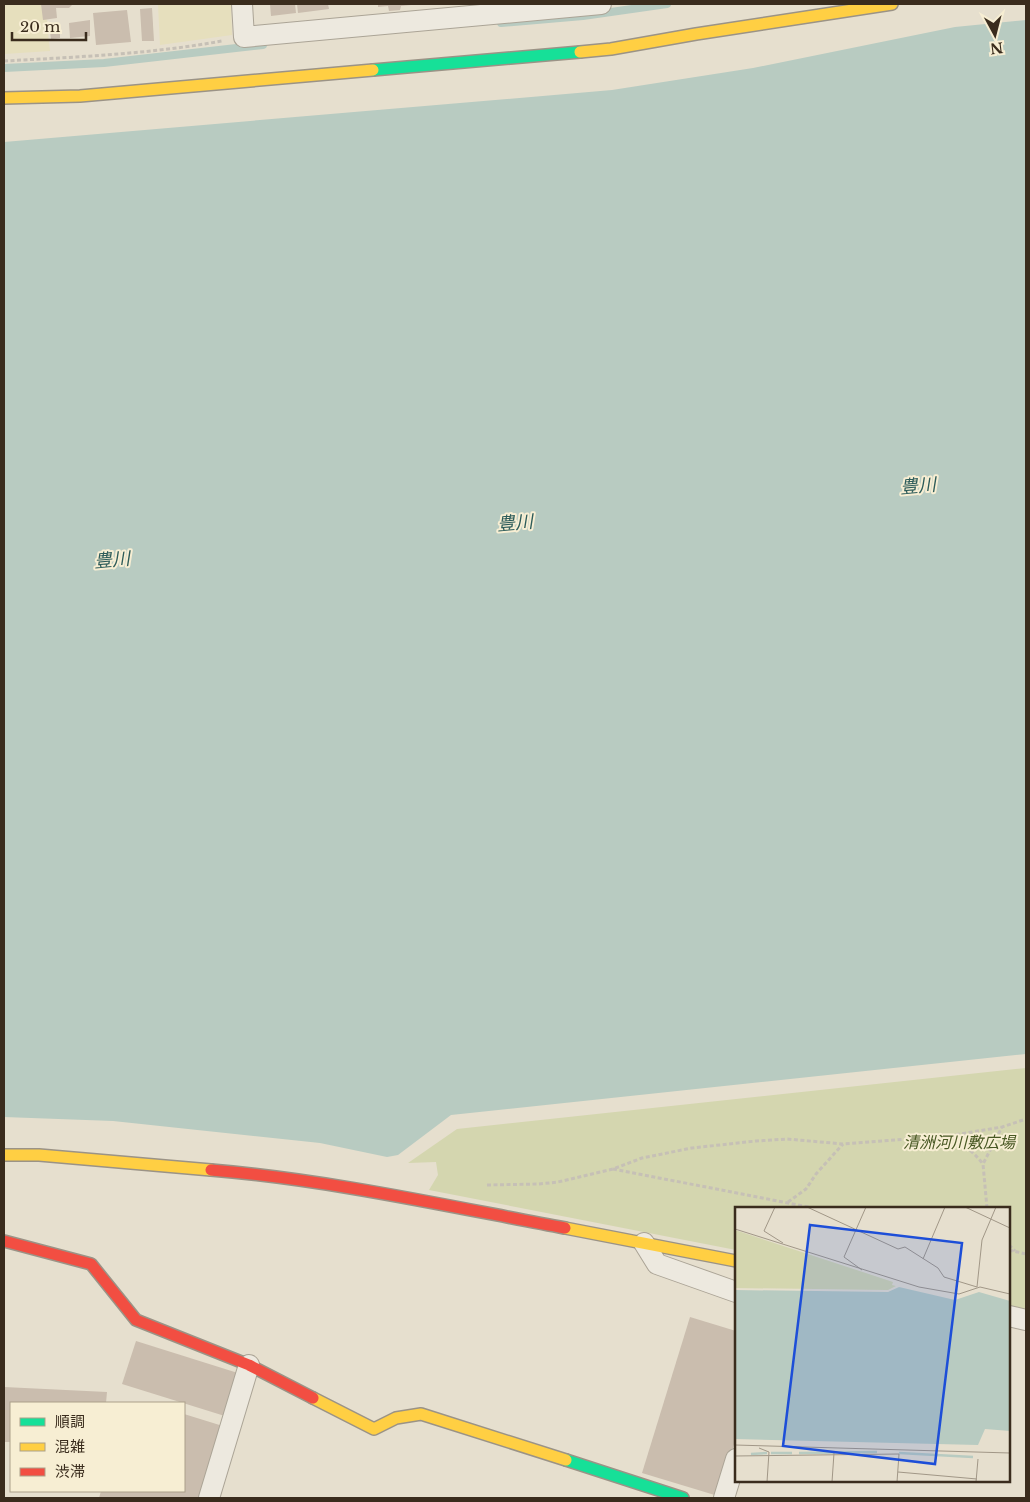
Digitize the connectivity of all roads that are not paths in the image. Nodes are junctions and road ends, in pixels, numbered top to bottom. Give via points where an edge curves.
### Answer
1 (242, 4) edge
2 (601, 4) edge
3 (892, 4) edge
4 (4, 98) edge
5 (4, 1155) edge
6 (4, 1241) edge
7 (644, 1243) junction
8 (735, 1261) edge
9 (735, 1292) edge
10 (1010, 1316) edge
11 (1026, 1320) edge
12 (249, 1366) junction
13 (735, 1462) edge
14 (209, 1498) edge
15 (683, 1498) edge
16 (724, 1498) edge

1 - 2 street via 244,37
3 - 4 street via 612,49 80,96
5 - 7 street via 39,1154 250,1173 372,1191
6 - 12 street via 91,1264 136,1320
7 - 8 street
7 - 9 street via 657,1264
10 - 11 street
12 - 14 street
12 - 15 street via 374,1429 396,1418 420,1414
13 - 16 street

